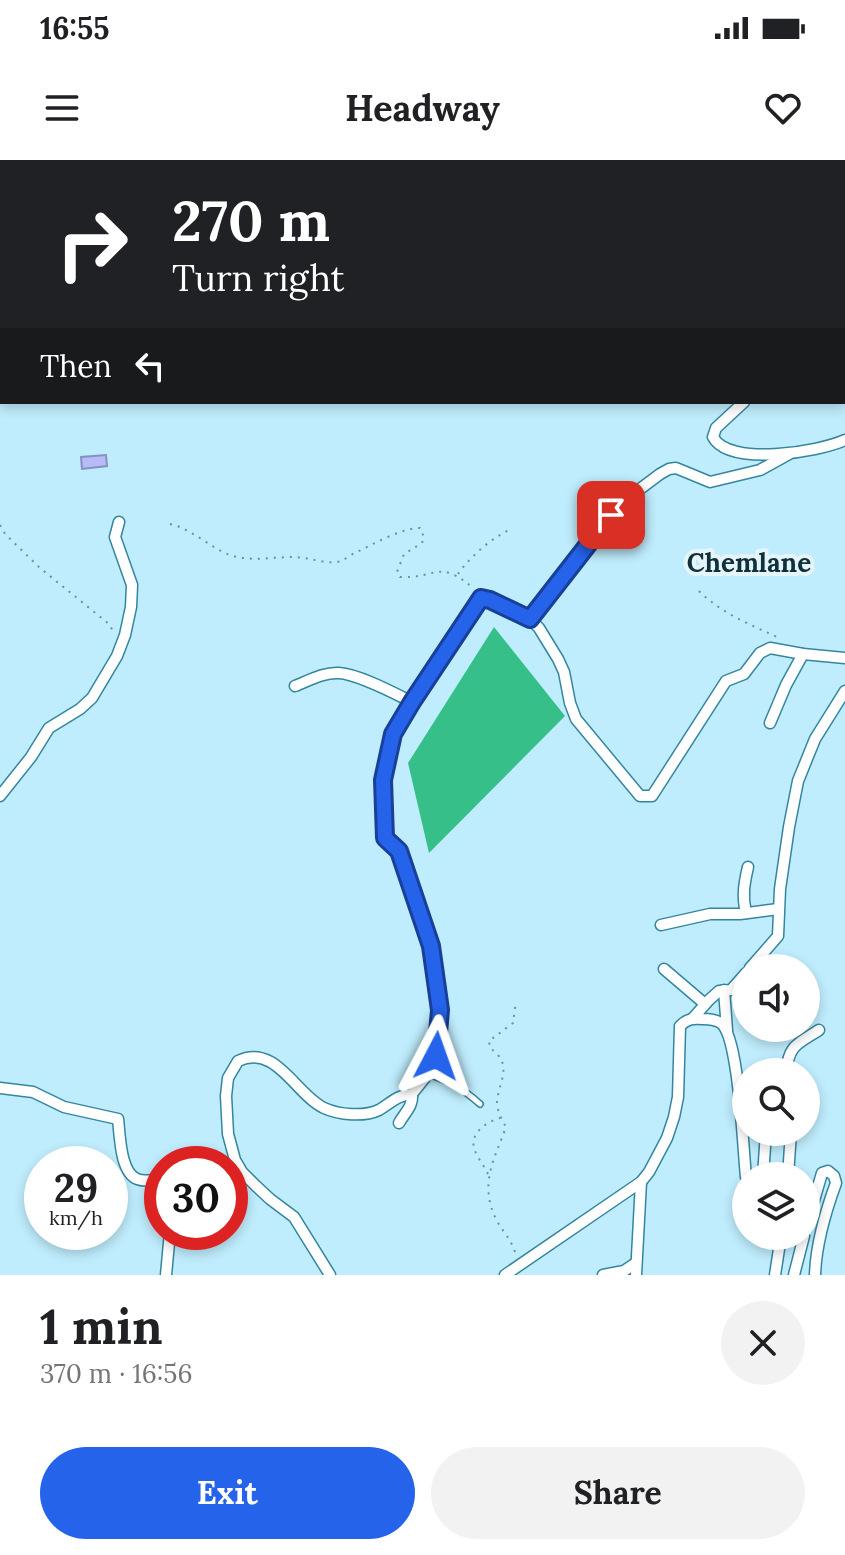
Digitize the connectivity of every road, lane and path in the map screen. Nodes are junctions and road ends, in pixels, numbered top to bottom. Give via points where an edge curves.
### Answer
1 (742, 404) edge
2 (845, 440) edge
3 (789, 454) junction
4 (119, 522) dead end
5 (170, 524) dead end
6 (0, 525) edge
7 (511, 529) dead end
8 (457, 575) junction
9 (699, 591) dead end
10 (481, 598) junction
11 (530, 619) junction
12 (122, 644) junction
13 (780, 649) junction
14 (803, 654) junction
15 (845, 658) edge
16 (295, 686) dead end
17 (845, 691) edge
18 (412, 702) junction
19 (770, 723) dead end
20 (0, 796) edge
21 (748, 867) dead end
22 (778, 909) junction
23 (746, 913) junction
24 (661, 925) dead end
25 (762, 954) edge
26 (664, 969) dead end
27 (732, 989) edge
28 (724, 990) junction
29 (516, 1001) dead end
30 (705, 1004) junction
31 (693, 1018) junction
32 (727, 1032) junction
33 (801, 1042) edge
34 (789, 1058) edge
35 (428, 1074) junction
36 (0, 1088) edge
37 (412, 1094) junction
38 (480, 1104) dead end
39 (501, 1118) junction
40 (399, 1123) dead end
41 (745, 1162) edge
42 (488, 1175) junction
43 (144, 1180) edge
44 (820, 1180) edge
45 (641, 1182) junction
46 (820, 1235) edge
47 (168, 1250) edge
48 (779, 1250) edge
49 (800, 1250) edge
50 (817, 1250) edge
51 (519, 1265) junction
52 (636, 1269) edge
53 (166, 1275) edge
54 (330, 1275) edge
55 (505, 1275) edge
56 (603, 1275) edge
57 (775, 1275) edge
58 (794, 1275) edge
59 (815, 1275) edge

1 - 3 street via 716,428 715,442 746,453
2 - 3 street
3 - 11 street via 760,470 710,482 676,468 660,474 611,515
4 - 12 street via 115,537 132,585
5 - 8 path via 231,555 319,562 339,562 420,528 422,543 404,554 400,577 446,571
6 - 12 path via 40,568 109,624
7 - 8 path
8 - 10 path
9 - 13 path via 712,604 778,637
10 - 11 street
10 - 18 street
11 - 13 street via 564,672 576,719 640,796 652,796 726,681 744,674 760,653
12 - 20 street via 92,698 49,728
13 - 14 street
14 - 15 street
14 - 19 street
16 - 18 street via 337,673
17 - 22 street via 815,739 798,781
18 - 35 street via 393,734 383,780 385,838 399,851 435,967 439,1037
21 - 23 street
22 - 23 street
22 - 25 street via 778,936
23 - 24 street via 710,914
26 - 30 street
27 - 28 street
28 - 30 street
28 - 32 street
29 - 39 path via 513,1023 489,1041 505,1072 497,1100
30 - 31 street
31 - 32 street via 720,1023
31 - 45 street via 680,1026 674,1117
32 - 41 street
33 - 34 street
35 - 37 street
35 - 38 lane via 462,1088
36 - 43 street via 33,1092 64,1107 118,1119 124,1165
37 - 40 street
37 - 54 street via 370,1113 334,1112 264,1059 246,1057 231,1070 227,1121 235,1160 294,1217
39 - 42 path via 506,1127
39 - 42 path via 483,1125 473,1142
42 - 51 path via 492,1208
44 - 46 street via 828,1171 836,1183
45 - 51 street
45 - 52 street
47 - 53 street
48 - 57 street
49 - 58 street
50 - 59 street
51 - 55 street
52 - 56 street

